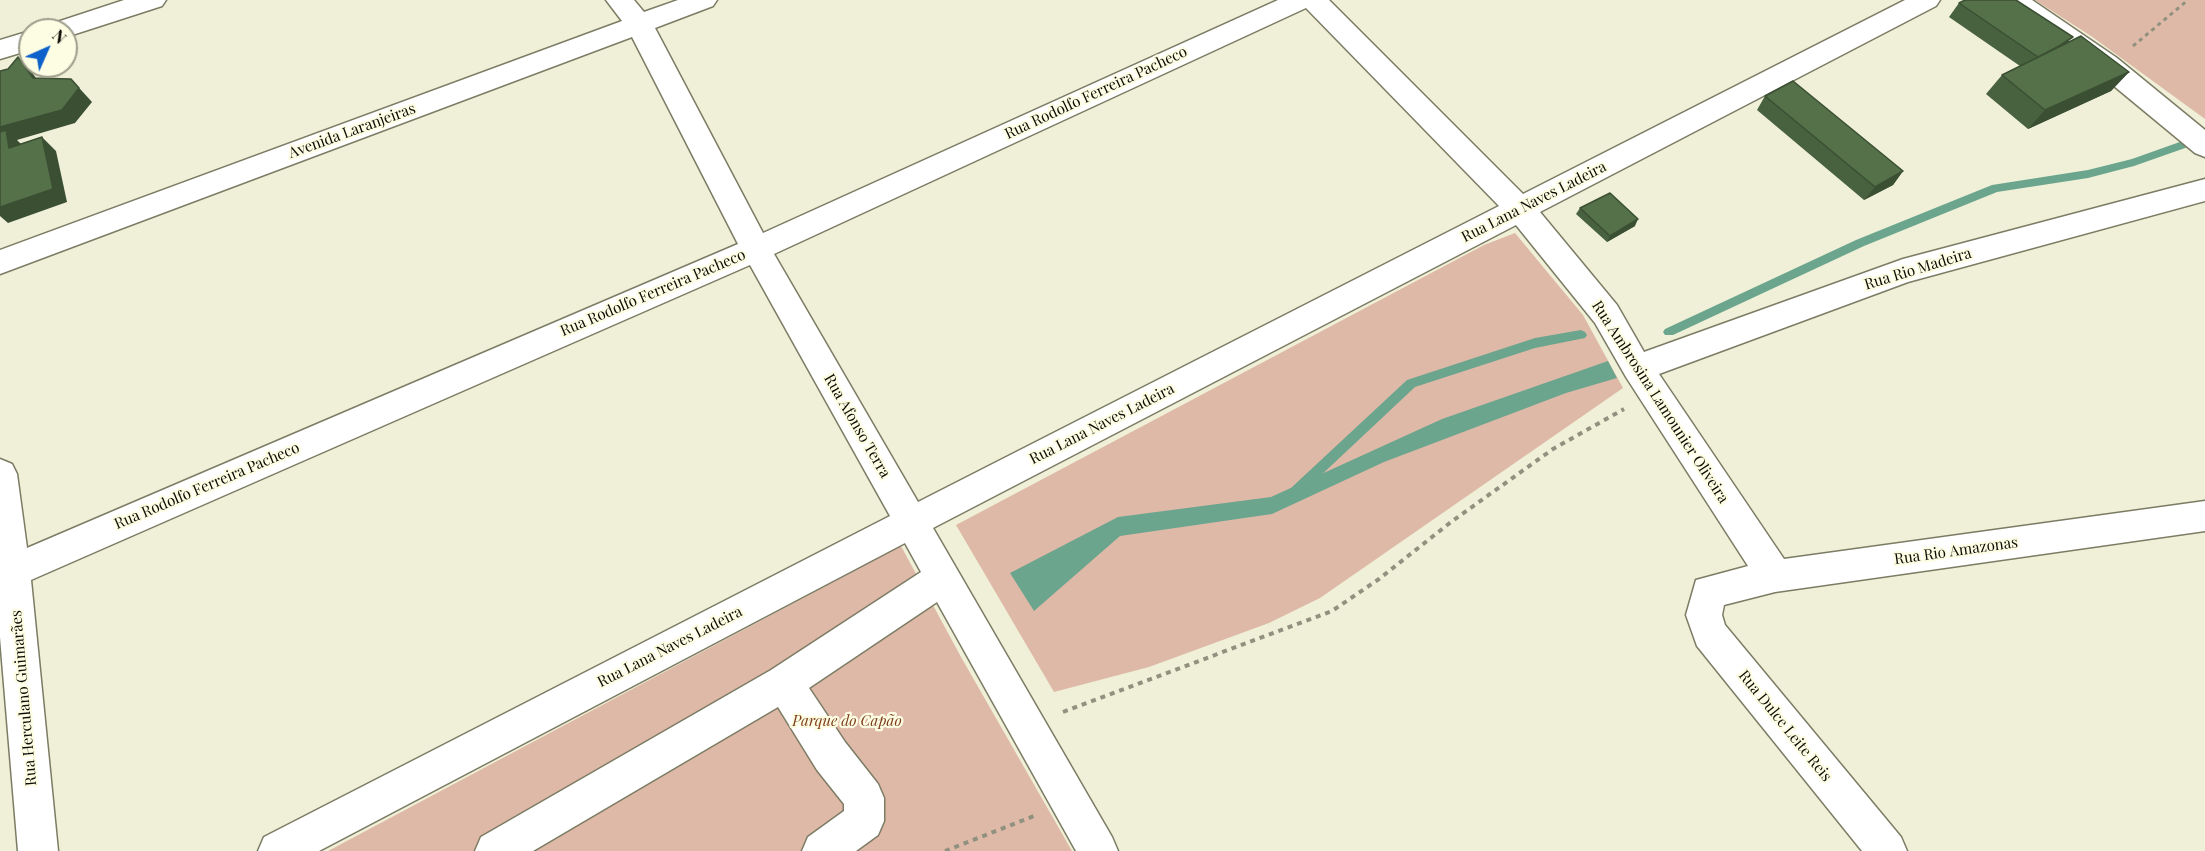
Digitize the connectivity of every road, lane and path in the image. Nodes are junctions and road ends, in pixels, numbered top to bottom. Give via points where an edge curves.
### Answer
1 (153, 0) edge
2 (704, 0) edge
3 (1300, 0) edge
4 (1313, 0) edge
5 (1927, 0) edge
6 (2014, 0) edge
7 (2188, 0) edge
8 (629, 12) edge
9 (78, 24) edge
10 (18, 44) edge
11 (0, 50) edge
12 (2125, 52) dead end
13 (2196, 138) edge
14 (2205, 190) edge
15 (1520, 209) junction
16 (756, 249) junction
17 (0, 262) edge
18 (1646, 380) junction
19 (0, 474) edge
20 (2205, 516) edge
21 (912, 522) junction
22 (6, 573) edge
23 (1775, 576) junction
24 (944, 577) junction
25 (1709, 592) joint
26 (784, 683) junction
27 (1028, 725) junction
28 (1071, 801) junction
29 (38, 851) edge
30 (278, 851) edge
31 (495, 851) edge
32 (822, 851) edge
33 (945, 851) edge
34 (1098, 851) edge
35 (1887, 851) edge

1 - 9 street
2 - 8 street, Avenida Laranjeiras
3 - 16 street, Rua Rodolfo Ferreira Pacheco
4 - 15 street, Rua Ambrosina Lamounier Oliveira
5 - 15 street, Rua Lana Naves Ladeira
6 - 13 street via 2107,65
7 - 12 path
8 - 16 street, Rua Afonso Terra
8 - 17 street, Avenida Laranjeiras
10 - 11 street
14 - 18 street, Rua Rio Madeira via 1903,271
15 - 18 street, Rua Ambrosina Lamounier Oliveira via 1606,314
15 - 21 street, Rua Lana Naves Ladeira
16 - 21 street, Rua Afonso Terra
16 - 22 street, Rua Rodolfo Ferreira Pacheco
18 - 23 street, Rua Ambrosina Lamounier Oliveira
18 - 27 path via 1332,611
19 - 22 street, Rua Herculano Guimarães
20 - 23 street, Rua Rio Amazonas
21 - 24 street, Rua Afonso Terra
21 - 30 street, Rua Lana Naves Ladeira
22 - 29 street, Rua Herculano Guimarães
23 - 25 street, Rua Rio Amazonas
24 - 26 street
24 - 27 street, Rua Afonso Terra
25 - 35 street, Rua Dulce Leite Reis via 1704,615 1710,634
26 - 31 street
26 - 32 street via 831,756 864,798 864,821
27 - 28 street, Rua Afonso Terra
28 - 33 path
28 - 34 street, Rua Afonso Terra

